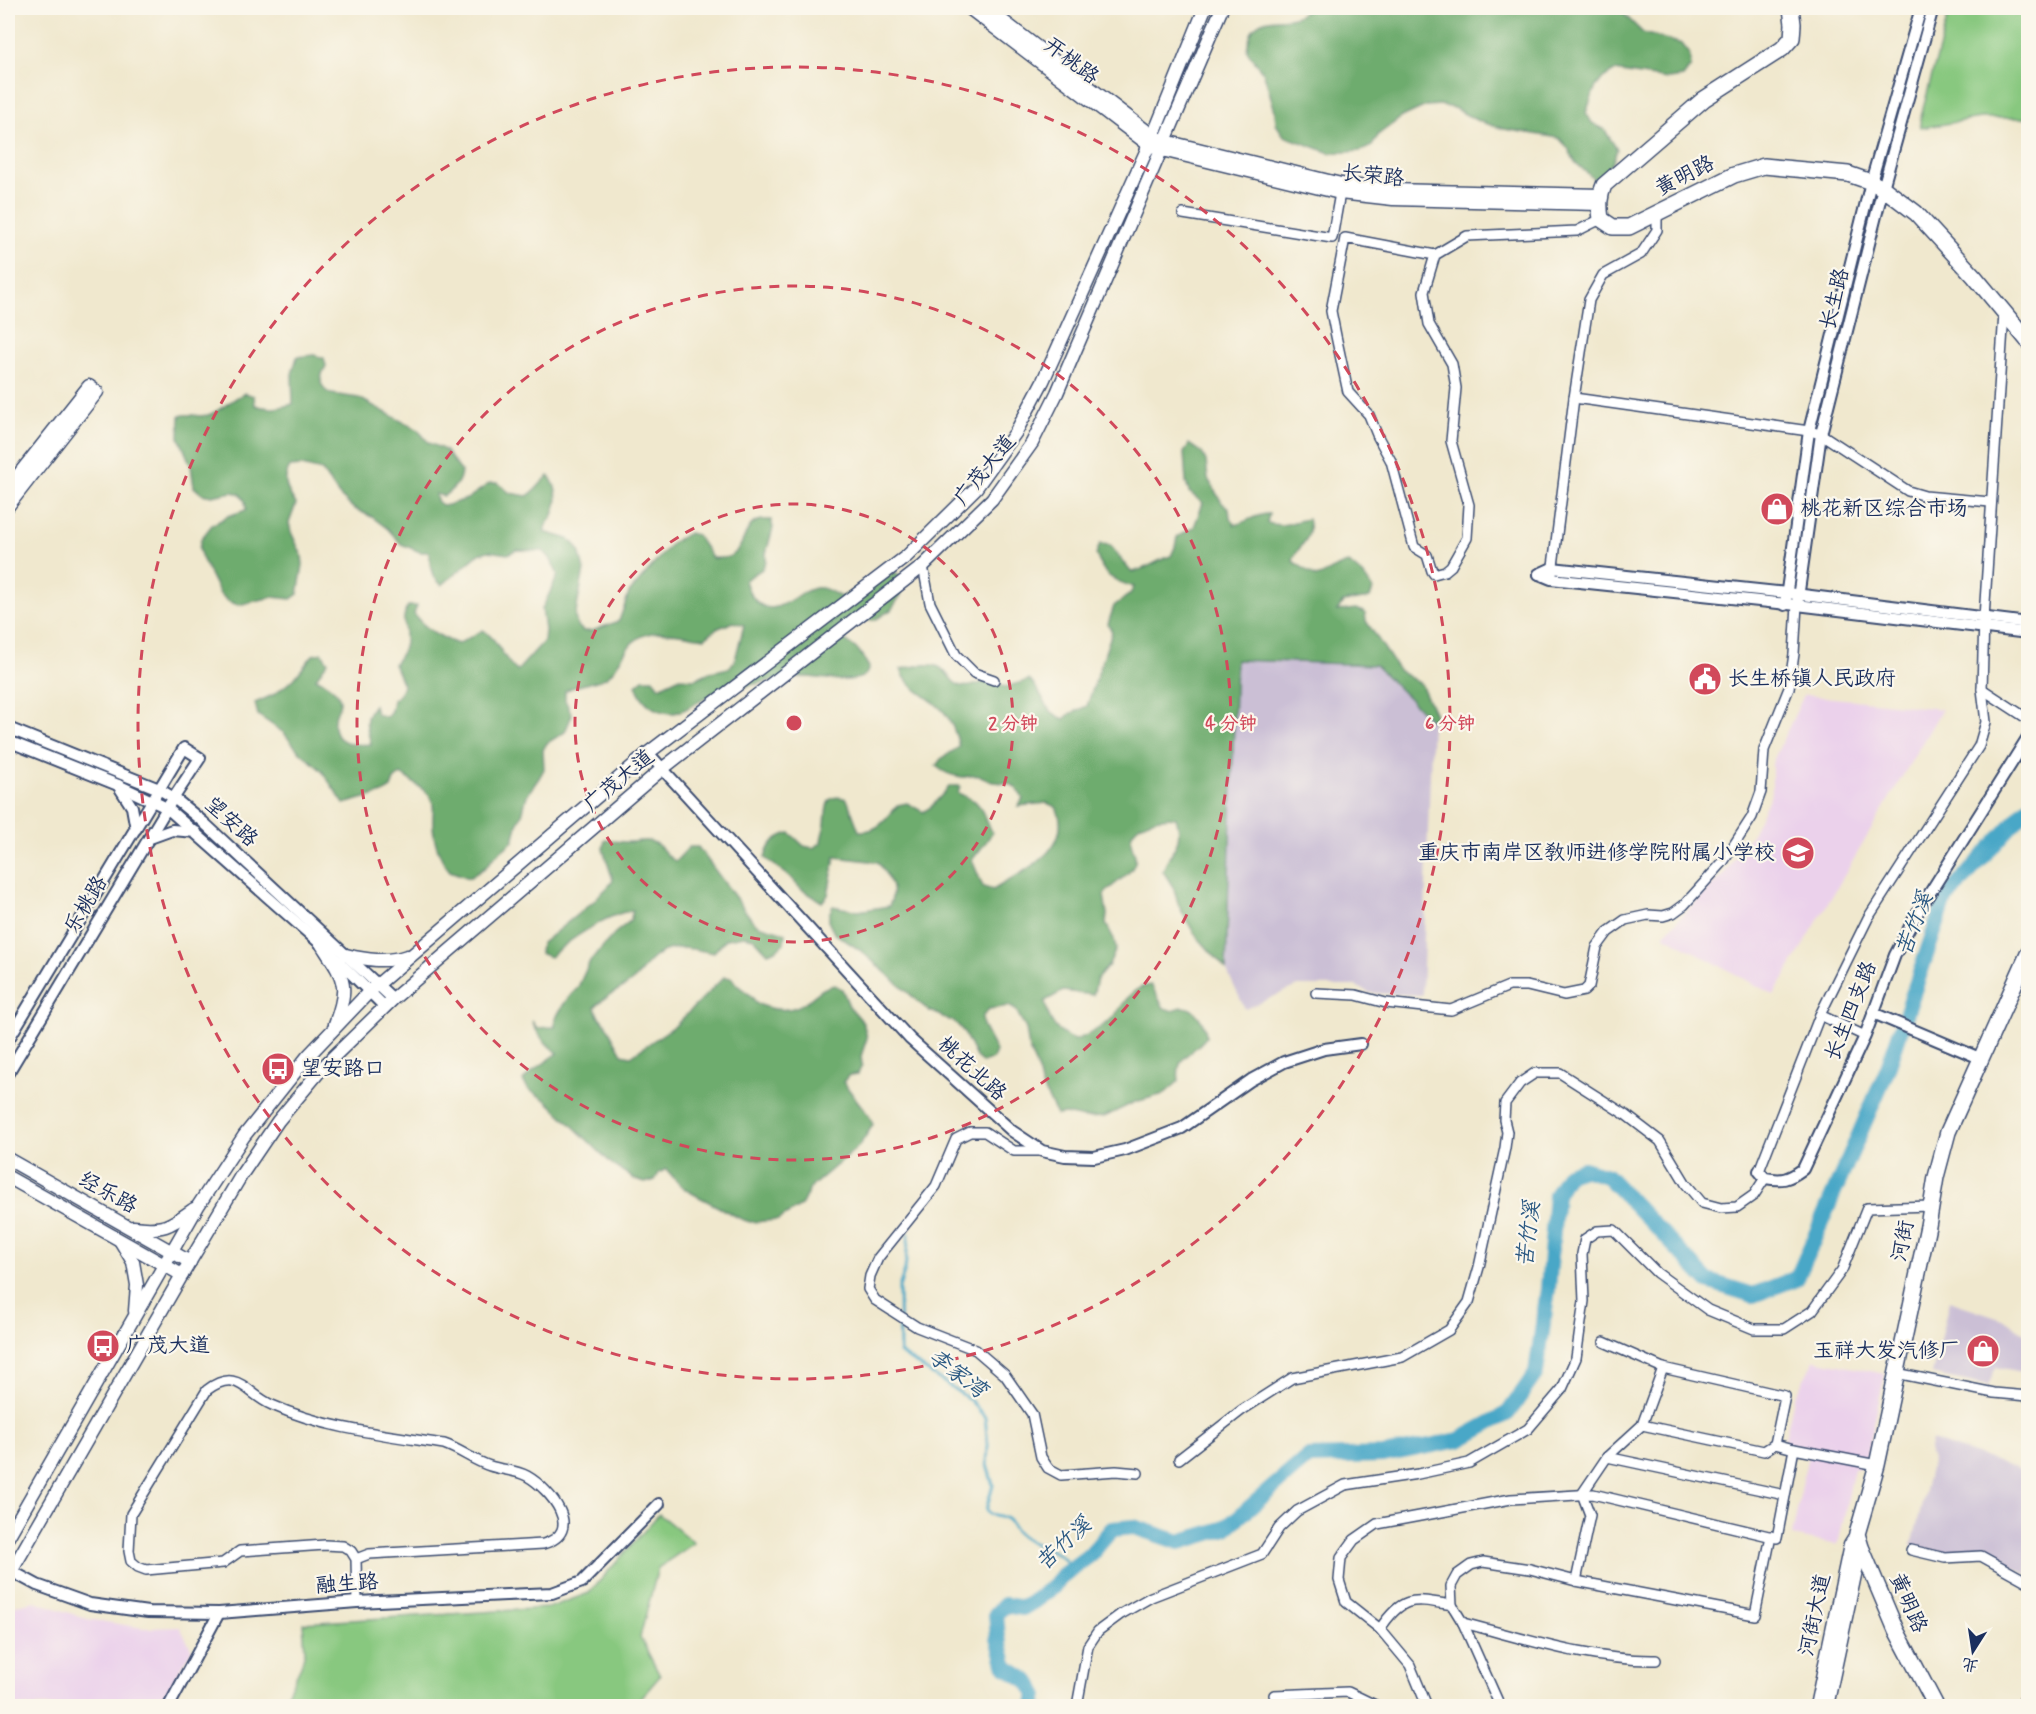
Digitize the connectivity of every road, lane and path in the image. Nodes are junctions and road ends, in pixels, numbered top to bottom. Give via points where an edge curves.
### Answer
1 (969, 8) edge
2 (986, 8) edge
3 (1205, 8) edge
4 (1222, 8) edge
5 (1791, 8) edge
6 (1921, 8) edge
7 (1933, 8) edge
8 (1151, 141) junction
9 (1164, 146) junction
10 (1877, 185) junction
11 (1340, 193) junction
12 (1600, 206) junction
13 (1657, 213) junction
14 (1183, 214) dead end
15 (1436, 255) junction
16 (2008, 316) junction
17 (2028, 341) edge
18 (1574, 398) junction
19 (1809, 431) junction
20 (1821, 434) junction
21 (8, 488) edge
22 (1990, 502) junction
23 (8, 506) edge
24 (923, 566) junction
25 (1552, 574) joint
26 (1792, 599) junction
27 (1984, 623) junction
28 (2028, 623) edge
29 (2028, 633) edge
30 (994, 680) dead end
31 (1982, 689) junction
32 (2028, 719) edge
33 (8, 728) edge
34 (2028, 737) edge
35 (8, 741) edge
36 (648, 753) junction
37 (662, 769) junction
38 (118, 785) junction
39 (159, 789) junction
40 (174, 798) junction
41 (152, 800) junction
42 (167, 808) junction
43 (136, 829) junction
44 (196, 832) junction
45 (150, 838) junction
46 (322, 945) junction
47 (346, 955) junction
48 (411, 955) junction
49 (2028, 956) edge
50 (373, 988) junction
51 (1316, 993) dead end
52 (389, 1003) junction
53 (1820, 1015) junction
54 (1878, 1015) junction
55 (332, 1031) junction
56 (1865, 1036) junction
57 (8, 1040) edge
58 (1361, 1044) dead end
59 (1982, 1059) junction
60 (8, 1073) edge
61 (1042, 1151) junction
62 (8, 1159) edge
63 (1762, 1175) junction
64 (8, 1177) edge
65 (198, 1206) junction
66 (1931, 1206) junction
67 (128, 1227) junction
68 (120, 1241) junction
69 (172, 1251) junction
70 (190, 1262) junction
71 (164, 1265) junction
72 (182, 1275) junction
73 (134, 1316) junction
74 (1604, 1342) dead end
75 (1664, 1368) junction
76 (1896, 1373) junction
77 (97, 1380) junction
78 (115, 1390) junction
79 (2028, 1396) edge
80 (1642, 1425) junction
81 (1775, 1444) junction
82 (1794, 1449) junction
83 (1607, 1457) junction
84 (1179, 1459) dead end
85 (1877, 1465) junction
86 (1138, 1473) dead end
87 (1582, 1494) junction
88 (1785, 1495) junction
89 (659, 1504) dead end
90 (11, 1527) edge
91 (1771, 1536) junction
92 (8, 1537) edge
93 (1859, 1540) junction
94 (1911, 1550) dead end
95 (356, 1559) junction
96 (9, 1574) edge
97 (1576, 1581) junction
98 (2028, 1582) edge
99 (357, 1602) junction
100 (1452, 1605) junction
101 (219, 1613) junction
102 (1463, 1623) junction
103 (1380, 1629) junction
104 (1656, 1660) dead end
105 (2028, 1692) edge
106 (1274, 1695) dead end
107 (169, 1707) edge
108 (1077, 1707) edge
109 (1377, 1707) edge
110 (1427, 1707) edge
111 (1500, 1707) edge
112 (1816, 1707) edge
113 (1827, 1707) edge
114 (1936, 1707) edge
115 (2022, 1707) edge

1 - 8 main road, 开桃路
2 - 8 main road, 开桃路
3 - 8 main road, 广茂大道
4 - 9 main road, 广茂大道
5 - 12 highway, 黄明路 via 1792,38 1782,49 1704,99 1604,184
6 - 10 street, 长生路
7 - 10 street, 长生路
8 - 9 main road, 长荣路
8 - 36 main road, 广茂大道 via 1043,381 1016,432 976,488 907,556
9 - 11 main road, 长荣路
9 - 12 main road, 长荣路 via 1341,184
9 - 24 main road, 广茂大道 via 1032,443 992,499
10 - 13 highway, 黄明路 via 1848,174 1764,166 1734,175
10 - 16 highway, 黄明路 via 1917,213
10 - 19 street, 长生路
10 - 20 street, 长生路
11 - 12 main road, 长荣路 via 1393,199
11 - 14 street via 1332,238
12 - 13 highway, 黄明路 via 1613,227 1629,227
12 - 15 street via 1577,231 1467,236
13 - 18 street via 1657,230 1641,254 1603,275 1589,300
15 - 15 street via 1345,238 1331,311 1348,392 1369,415 1391,461 1414,547 1427,555 1434,574 1451,566 1467,538 1469,505 1451,441 1456,387 1452,364 1429,324 1424,292
16 - 17 highway, 黄明路
16 - 22 street
18 - 19 street
18 - 25 street
19 - 20 street
19 - 26 street, 长生路
20 - 22 street via 1908,491
20 - 26 street, 长生路
21 - 23 main road via 93,389
22 - 27 street
24 - 30 street via 930,603 956,655 974,673
24 - 37 main road, 广茂大道
25 - 26 street
26 - 27 street
26 - 51 street via 1794,654 1789,688 1764,750 1761,792 1752,817 1723,862 1673,913 1625,920 1608,932 1597,947 1589,986 1584,991 1564,995 1509,986 1451,1010 1386,1003 1356,994
27 - 28 street
27 - 29 street
27 - 31 street
31 - 32 street
31 - 53 street via 1986,722 1979,746 1868,918
33 - 39 street, 望安路
34 - 54 street, 长生四支路 via 1916,915 1895,955
35 - 38 street, 望安路
36 - 37 street, 桃花北路
36 - 48 main road, 广茂大道
37 - 52 main road, 广茂大道
37 - 61 street, 桃花北路 via 910,1039 1012,1131
38 - 41 street, 望安路
38 - 43 street via 132,807
39 - 40 street, 望安路
39 - 40 street, 乐桃路 via 184,748 200,758
39 - 41 street, 乐桃路
40 - 42 street, 乐桃路
40 - 47 street, 望安路
41 - 42 street, 望安路
41 - 43 street, 乐桃路
42 - 44 street, 望安路
42 - 45 street, 乐桃路
43 - 57 street, 乐桃路
44 - 45 street via 172,830
44 - 46 street, 望安路
45 - 60 street, 乐桃路
46 - 50 street, 望安路
46 - 55 main road via 342,976 344,987
47 - 48 main road via 368,961
47 - 50 street, 望安路
48 - 50 main road, 广茂大道
49 - 59 highway, 河街
50 - 52 street, 望安路
50 - 55 main road, 广茂大道
52 - 70 main road, 广茂大道 via 324,1066 278,1121
53 - 56 street
53 - 63 street
54 - 56 street, 长生四支路
54 - 59 street
55 - 65 main road, 广茂大道 via 264,1110
56 - 63 street, 长生四支路 via 1803,1169 1781,1181
58 - 61 street, 桃花北路 via 1324,1049 1284,1062 1182,1128 1125,1150 1094,1157
59 - 66 highway, 河街 via 1948,1132
61 - 86 street via 1014,1151 985,1132 970,1132 956,1139 936,1186 878,1258 868,1288 875,1300 917,1327 976,1350 1005,1375 1032,1414 1041,1457 1048,1468 1061,1475
62 - 67 main road, 经乐路
63 - 84 street via 1754,1195 1737,1207 1702,1203 1660,1141 1626,1114 1560,1073 1535,1074 1520,1083 1505,1103 1505,1148 1479,1267 1469,1302 1449,1330 1402,1357 1292,1378 1242,1410
64 - 68 main road, 经乐路
65 - 67 main road via 174,1223 154,1230
65 - 69 main road, 广茂大道
66 - 76 highway, 河街
66 - 108 street via 1867,1208 1842,1270 1812,1311 1784,1329 1754,1329 1708,1310 1657,1273 1614,1230 1597,1230 1586,1239 1582,1254 1584,1301 1576,1358 1562,1389 1528,1429 1469,1463 1345,1485 1297,1511 1279,1528 1262,1554 1151,1597 1120,1614 1098,1631 1088,1646
67 - 69 main road, 经乐路
68 - 71 main road, 经乐路
68 - 73 main road via 133,1262 137,1285
69 - 70 main road, 经乐路
69 - 71 main road, 广茂大道
70 - 72 main road, 广茂大道
71 - 72 main road, 经乐路
71 - 73 main road, 广茂大道
72 - 78 main road, 广茂大道
73 - 77 main road, 广茂大道
74 - 75 street
75 - 80 street
75 - 81 street via 1785,1396
76 - 79 street
76 - 85 highway, 河街
77 - 78 main road via 106,1374 114,1377
77 - 90 main road, 广茂大道
78 - 96 main road, 广茂大道
80 - 81 street via 1764,1451
80 - 83 street
81 - 82 street
82 - 85 street
82 - 88 street
83 - 87 street
83 - 88 street
85 - 93 highway, 河街
87 - 91 street
87 - 97 street via 1590,1515
87 - 103 street via 1511,1498 1377,1524 1354,1540 1341,1558 1339,1580 1346,1602
88 - 91 street via 1777,1538
89 - 99 street, 融生路 via 582,1582 552,1593
90 - 92 main road, 广茂大道
91 - 97 street via 1755,1615
93 - 112 main road, 河街大道 via 1850,1545
93 - 113 main road, 河街大道
93 - 114 highway, 黄明路 via 1896,1630
94 - 98 street via 1945,1558 1981,1556
95 - 95 street via 343,1546 325,1545 240,1551 223,1563 146,1570 131,1561 131,1514 207,1390 230,1380 270,1404 342,1428 444,1444 488,1466 526,1476 563,1516 562,1534 543,1544 369,1554
95 - 99 street
96 - 101 street, 融生路 via 90,1605 148,1612
97 - 100 street via 1483,1562 1457,1575 1451,1586
99 - 101 street, 融生路
100 - 102 street
100 - 103 street via 1422,1600 1400,1604
101 - 107 street
102 - 104 street via 1587,1654
102 - 111 street
103 - 110 street via 1410,1665
105 - 115 street
106 - 109 street via 1348,1692

